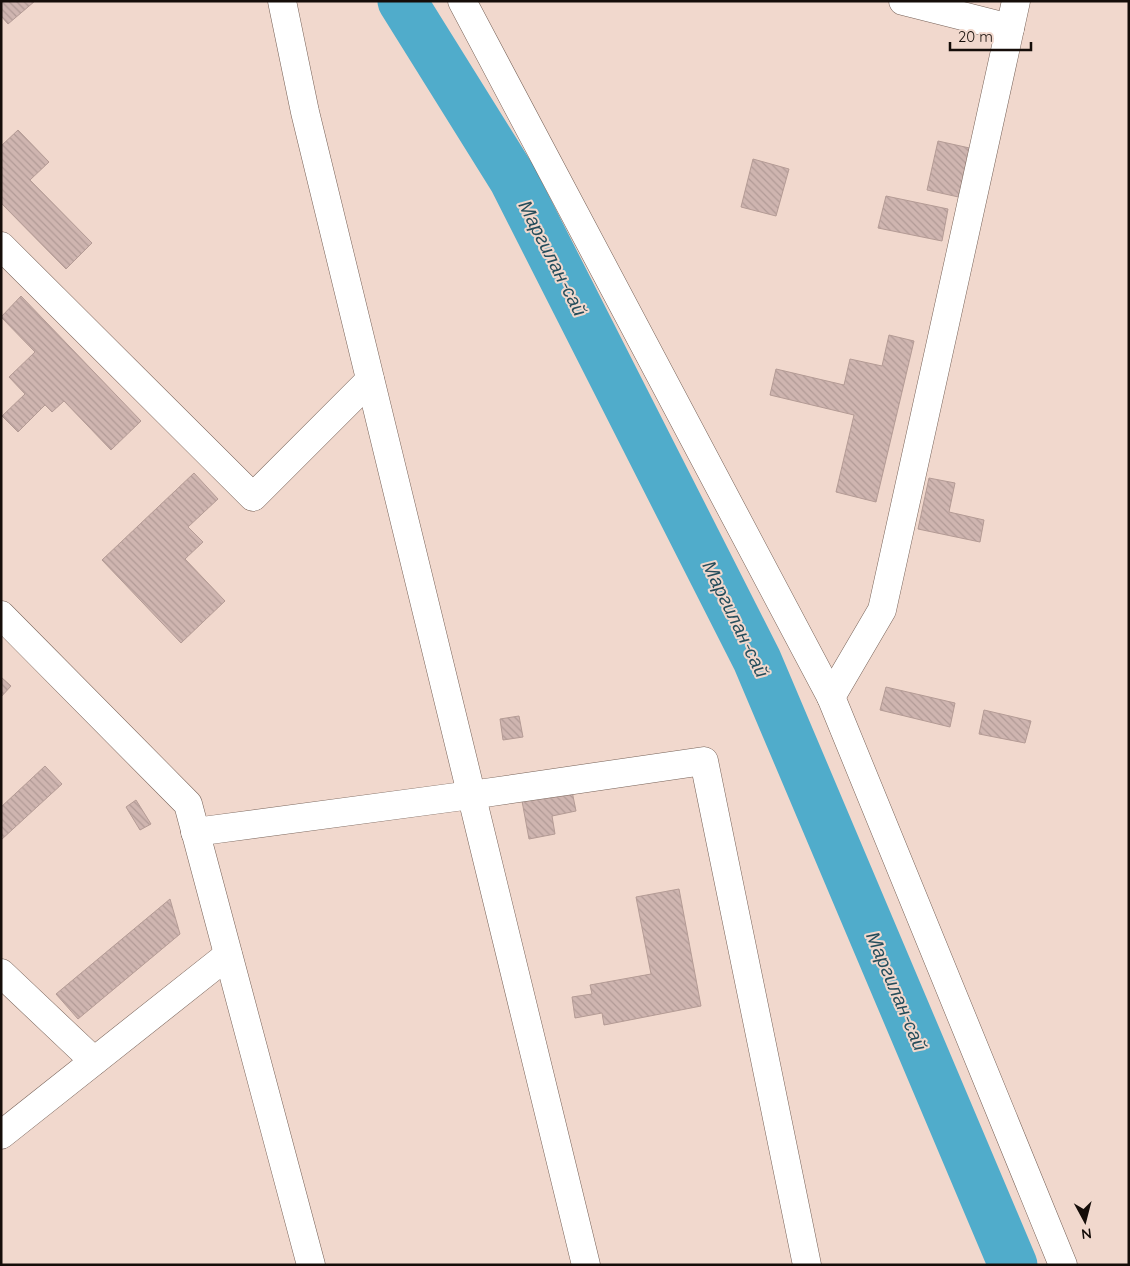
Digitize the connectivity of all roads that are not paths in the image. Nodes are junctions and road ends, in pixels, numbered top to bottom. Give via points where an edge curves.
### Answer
1 (282, 1) edge
2 (462, 1) edge
3 (903, 1) edge
4 (1016, 1) edge
5 (1010, 28) junction
6 (1, 246) edge
7 (370, 380) junction
8 (1, 615) edge
9 (831, 697) junction
10 (471, 795) junction
11 (195, 832) junction
12 (228, 955) junction
13 (1, 973) edge
14 (94, 1061) junction
15 (1, 1135) edge
16 (311, 1265) edge
17 (586, 1265) edge
18 (807, 1265) edge
19 (1063, 1265) edge

1 - 7 street via 305,112
2 - 9 street
3 - 5 street
4 - 5 street
5 - 9 street via 882,610
6 - 7 street via 253,497
7 - 10 street
8 - 11 street via 188,804
9 - 19 street
10 - 11 street
10 - 17 street
10 - 18 street via 704,761
11 - 12 street
12 - 14 street
12 - 16 street
13 - 14 street
14 - 15 street

